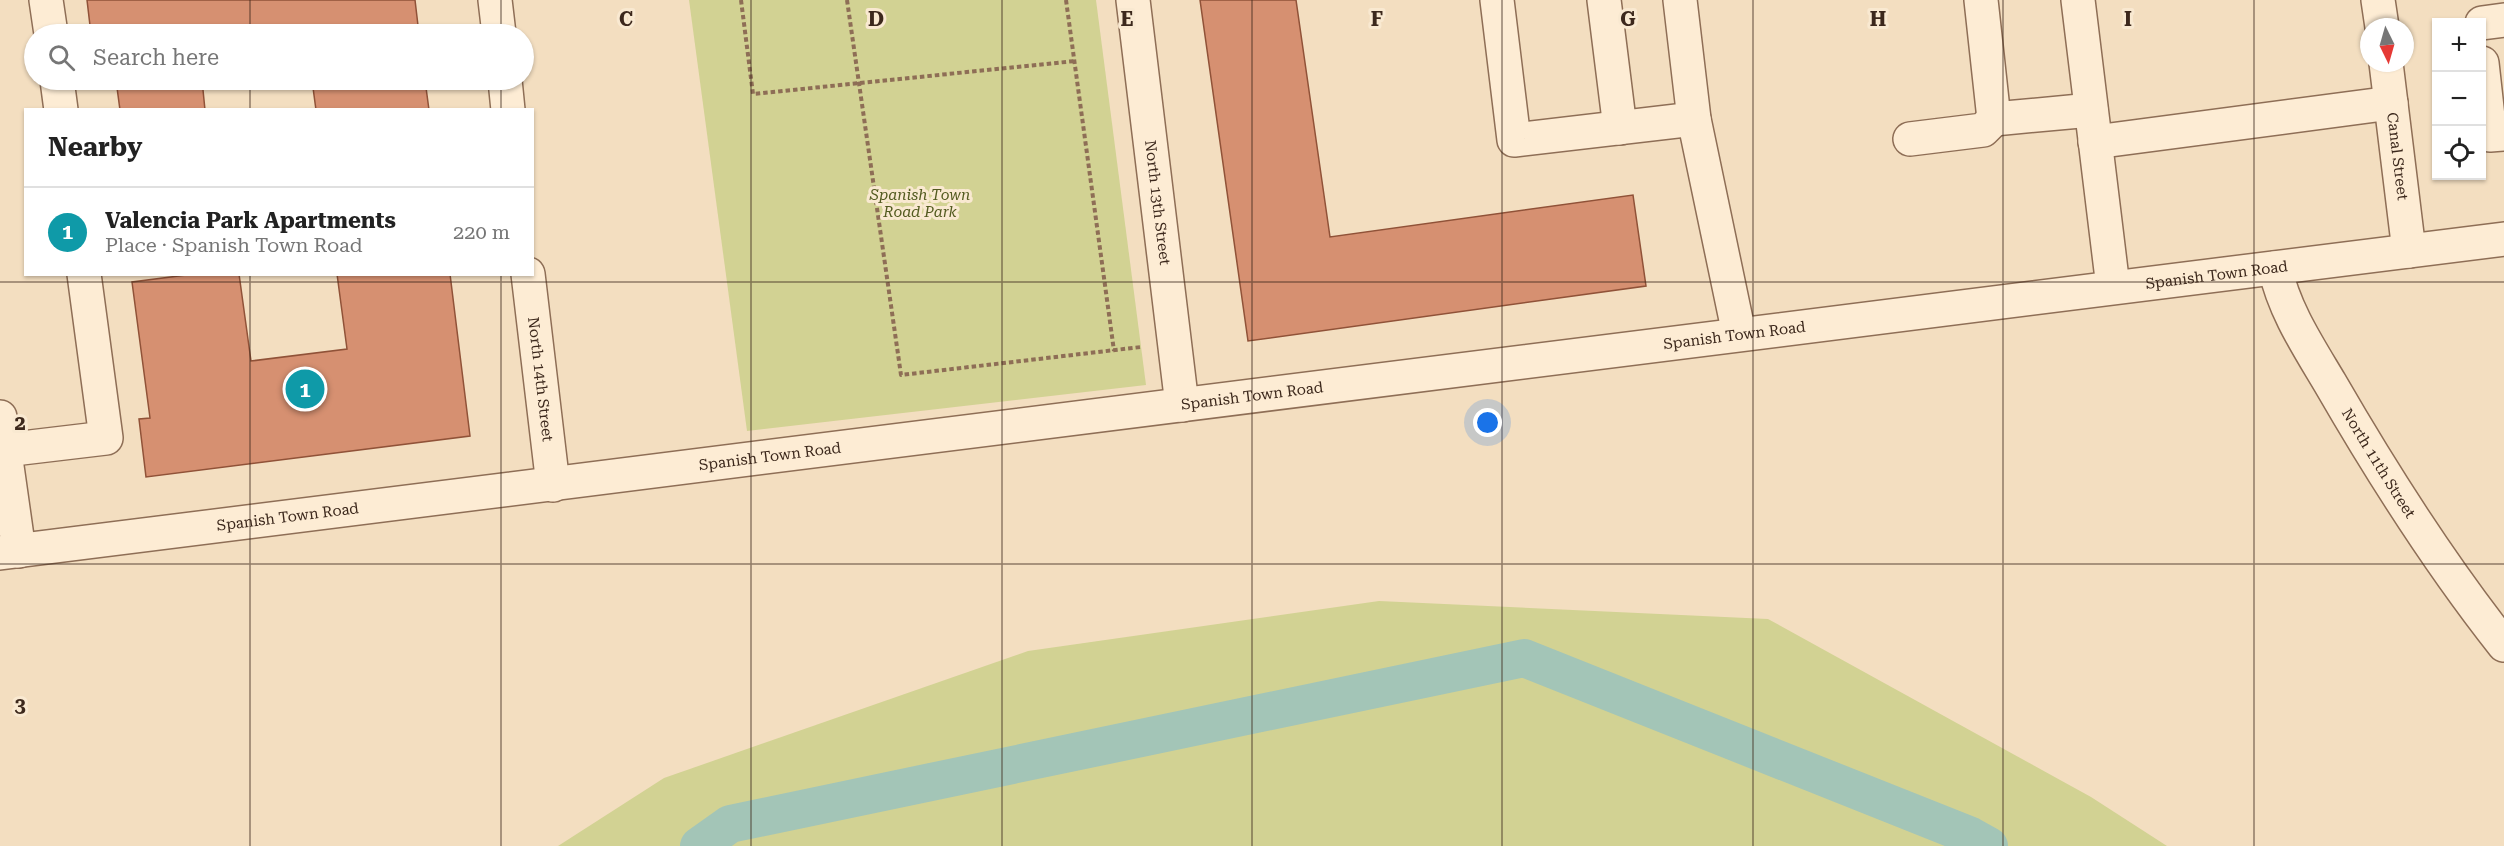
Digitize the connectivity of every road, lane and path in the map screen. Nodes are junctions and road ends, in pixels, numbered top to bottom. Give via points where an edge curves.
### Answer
1 (46, 0) edge
2 (495, 0) edge
3 (741, 0) edge
4 (847, 0) edge
5 (1066, 0) edge
6 (1133, 0) edge
7 (1497, 0) edge
8 (1604, 0) edge
9 (1680, 0) edge
10 (1981, 0) edge
11 (2078, 0) edge
12 (2378, 0) edge
13 (2474, 0) edge
14 (2381, 18) edge
15 (2476, 18) edge
16 (2504, 20) edge
17 (2486, 22) edge
18 (50, 24) edge
19 (498, 24) edge
20 (1075, 61) junction
21 (2387, 72) edge
22 (2482, 72) edge
23 (859, 83) junction
24 (58, 90) edge
25 (506, 90) edge
26 (2391, 103) junction
27 (61, 108) edge
28 (508, 108) edge
29 (2091, 110) junction
30 (1694, 119) junction
31 (1994, 119) junction
32 (1620, 128) junction
33 (2504, 134) edge
34 (1910, 139) dead end
35 (2095, 142) junction
36 (2504, 239) edge
37 (2409, 251) junction
38 (2275, 268) junction
39 (84, 276) edge
40 (528, 276) edge
41 (2113, 287) junction
42 (1739, 334) junction
43 (1176, 342) junction
44 (1114, 351) junction
45 (1182, 405) junction
46 (0, 417) edge
47 (4, 450) junction
48 (553, 485) junction
49 (9, 552) edge
50 (2504, 645) edge

1 - 18 street
2 - 19 street
3 - 23 path via 753,94
4 - 23 path
5 - 20 path
6 - 43 street, North 13th Street
7 - 32 street via 1514,140
8 - 32 street
9 - 30 street
10 - 31 street
11 - 29 street
12 - 14 street
13 - 15 street
16 - 17 street
20 - 23 path
20 - 44 path
21 - 26 street, Canal Street
22 - 33 street via 2490,135
23 - 44 path via 901,375
24 - 27 street
25 - 28 street
26 - 35 street
26 - 37 street, Canal Street
29 - 31 street
29 - 35 street
30 - 32 street
30 - 42 street
31 - 34 street via 1983,130
35 - 41 street
36 - 37 street, Spanish Town Road
37 - 38 street, Spanish Town Road
38 - 41 street, Spanish Town Road
38 - 50 street, North 11th Street via 2286,308 2350,417 2425,537
39 - 47 street via 106,438
40 - 48 street, North 14th Street
41 - 42 street, Spanish Town Road
42 - 45 street, Spanish Town Road
43 - 44 path
43 - 45 street, North 13th Street
45 - 48 street, Spanish Town Road
46 - 47 street
47 - 49 street
48 - 49 street, Spanish Town Road

